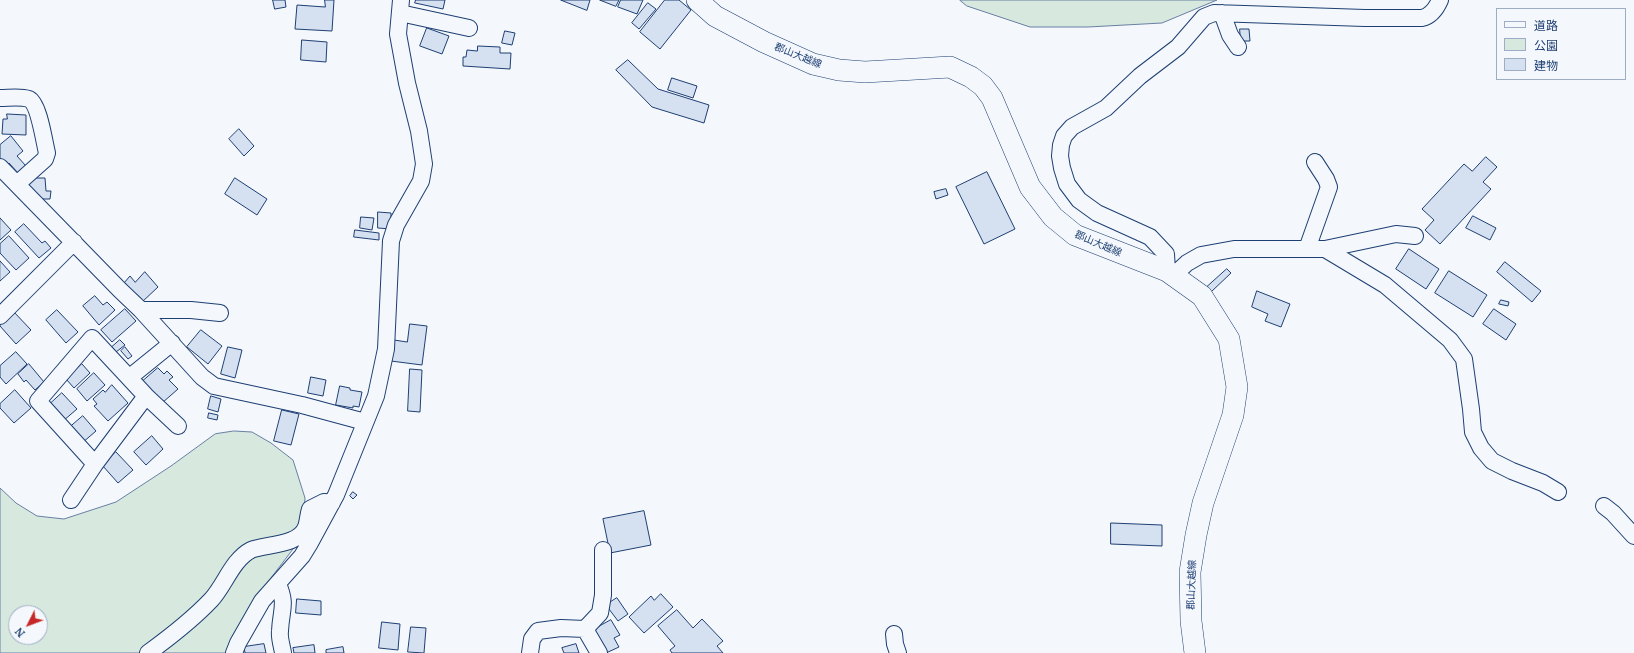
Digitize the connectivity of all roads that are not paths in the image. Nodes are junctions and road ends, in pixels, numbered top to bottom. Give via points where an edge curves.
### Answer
1 (698, 0) edge
2 (1440, 0) edge
3 (400, 7) edge
4 (1222, 13) junction
5 (468, 28) dead end
6 (1238, 47) dead end
7 (0, 98) edge
8 (1316, 162) dead end
9 (2, 173) edge
10 (17, 184) junction
11 (1415, 236) dead end
12 (74, 242) junction
13 (1307, 249) junction
14 (1325, 249) junction
15 (1170, 274) junction
16 (141, 310) junction
17 (220, 313) dead end
18 (0, 316) edge
19 (172, 343) junction
20 (130, 377) junction
21 (146, 396) junction
22 (365, 422) junction
23 (178, 426) dead end
24 (95, 464) junction
25 (1558, 492) dead end
26 (71, 500) dead end
27 (332, 503) junction
28 (1604, 506) dead end
29 (1634, 536) edge
30 (603, 550) dead end
31 (278, 584) junction
32 (585, 629) junction
33 (896, 644) edge
34 (148, 653) edge
35 (234, 653) edge
36 (283, 653) edge
37 (530, 653) edge
38 (599, 653) edge
39 (911, 653) edge
40 (1195, 653) edge

1 - 15 main road, 郡山大越線 via 716,16 764,42 814,64 839,70 865,72 950,67 971,77 983,86 992,98 1030,187 1053,217 1075,235
2 - 4 street via 1429,16 1422,18
3 - 5 street
3 - 22 street via 398,34 424,164 421,181 398,220 391,241 386,349 376,396
4 - 6 street via 1230,35
4 - 15 street via 1204,17 1178,47 1140,76 1106,108 1072,127 1064,136 1061,145 1060,156 1067,184 1079,200 1097,214 1150,237 1166,254
7 - 10 street via 22,98 30,100 36,106 47,153 45,159
8 - 13 street via 1329,187
9 - 10 street
10 - 12 street
11 - 14 street via 1396,234
12 - 16 street
12 - 18 street
13 - 14 street
13 - 15 street via 1234,249 1201,255
14 - 25 street via 1385,285 1450,340 1464,359 1473,432 1481,448 1492,461
15 - 40 main road, 郡山大越線 via 1202,296 1229,339 1237,387 1233,414 1203,502 1190,572 1191,621
16 - 17 street
16 - 19 street
19 - 20 street
19 - 22 street via 202,377 214,386
20 - 21 street
20 - 24 street via 92,338 38,401
21 - 23 street
21 - 24 street
22 - 27 street
24 - 26 street
27 - 31 street via 302,556
27 - 34 street via 324,502 310,509 305,530 291,541 251,550 241,558 212,599
28 - 29 street via 1614,513
30 - 32 street via 600,613
31 - 35 street via 252,616
31 - 36 street via 284,603 280,632
32 - 37 street via 561,628 538,631 532,639
32 - 38 street
33 - 39 street

